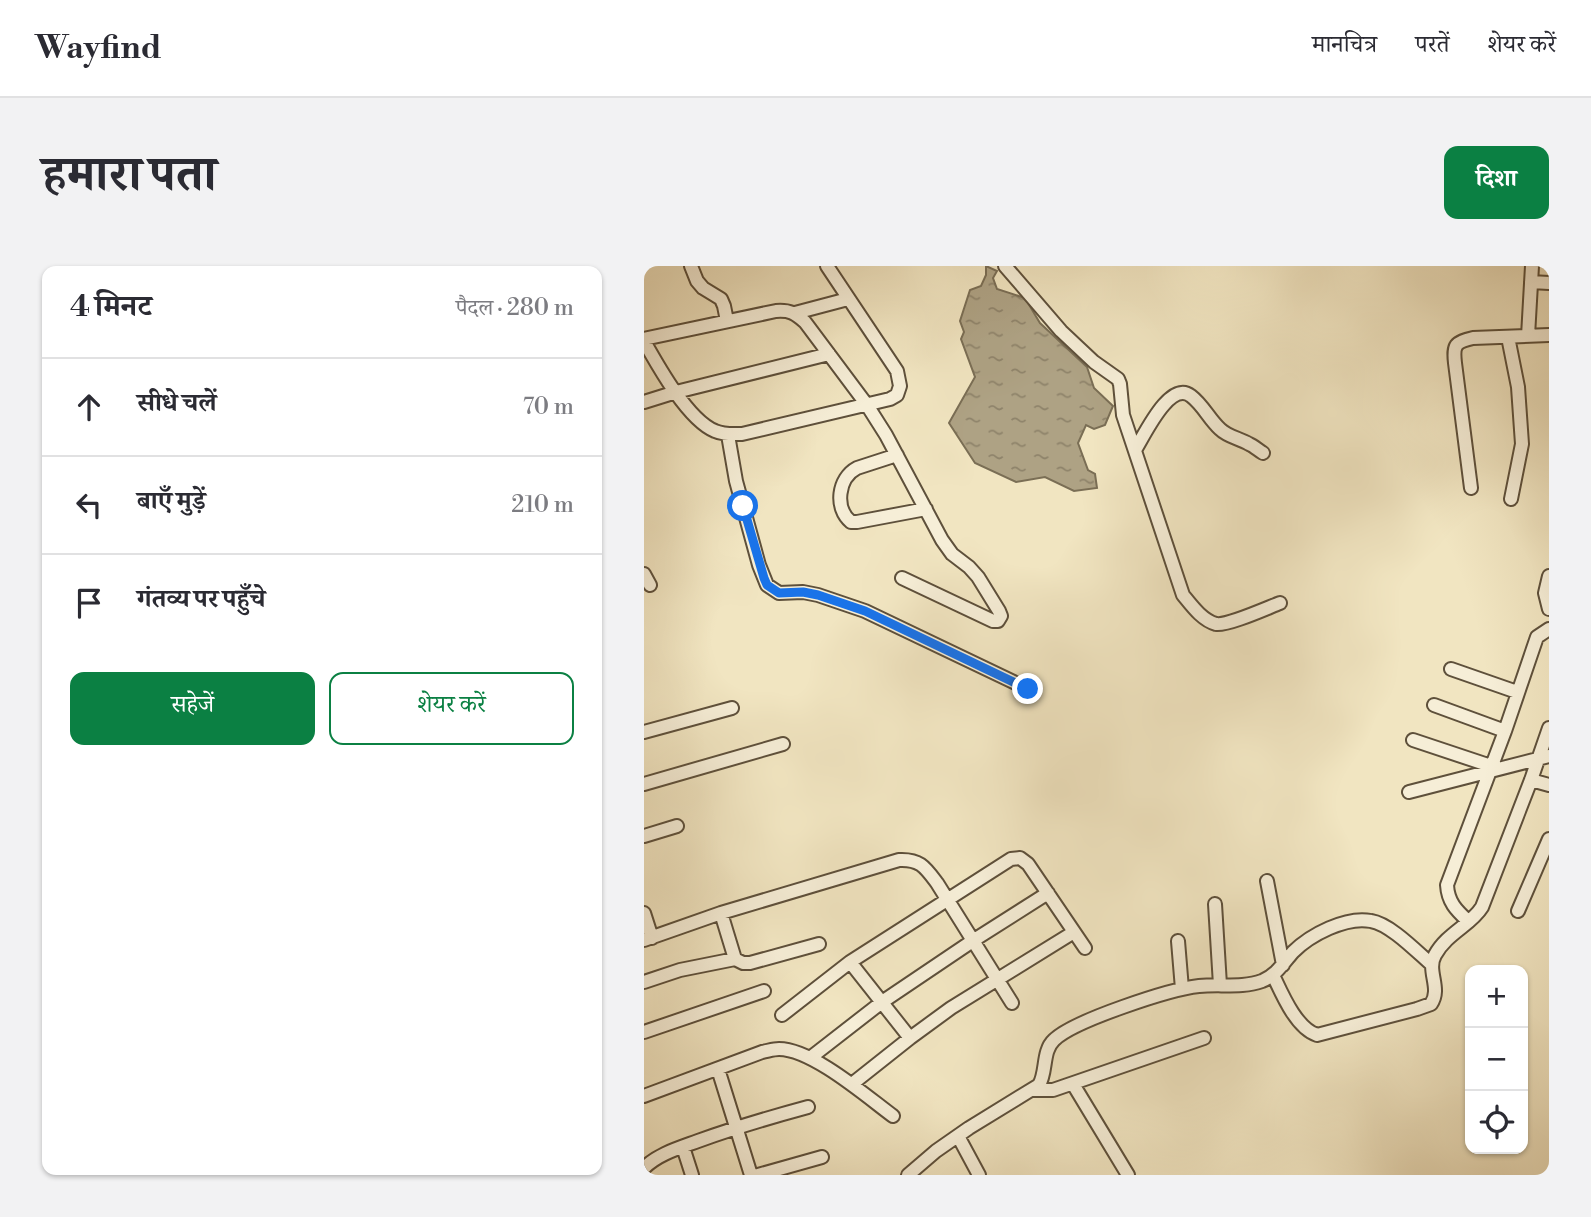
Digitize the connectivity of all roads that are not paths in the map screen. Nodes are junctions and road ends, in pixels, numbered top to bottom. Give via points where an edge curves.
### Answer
1 (691, 266) edge
2 (827, 266) edge
3 (1005, 266) edge
4 (1532, 266) edge
5 (1531, 282) junction
6 (1549, 283) edge
7 (848, 299) junction
8 (795, 313) junction
9 (727, 321) junction
10 (1549, 335) edge
11 (1528, 336) junction
12 (1508, 337) junction
13 (644, 340) edge
14 (829, 354) junction
15 (676, 391) junction
16 (644, 402) edge
17 (867, 404) junction
18 (728, 435) junction
19 (1135, 450) junction
20 (1263, 453) dead end
21 (897, 456) junction
22 (1471, 488) dead end
23 (1511, 499) dead end
24 (926, 509) junction
25 (1549, 576) edge
26 (902, 578) dead end
27 (1280, 603) dead end
28 (1549, 609) edge
29 (1549, 629) edge
30 (1451, 669) dead end
31 (1028, 689) dead end
32 (1517, 692) junction
33 (1434, 705) dead end
34 (732, 708) dead end
35 (1549, 728) edge
36 (1505, 731) junction
37 (644, 732) edge
38 (1413, 740) dead end
39 (783, 744) dead end
40 (1544, 757) edge
41 (1490, 769) junction
42 (1531, 780) junction
43 (644, 784) edge
44 (1549, 785) edge
45 (1409, 792) dead end
46 (677, 826) dead end
47 (644, 836) edge
48 (1549, 839) edge
49 (1267, 881) dead end
50 (1048, 893) junction
51 (948, 900) junction
52 (1215, 904) dead end
53 (1518, 911) dead end
54 (644, 913) edge
55 (721, 913) junction
56 (1464, 924) junction
57 (1074, 932) junction
58 (648, 939) edge
59 (974, 940) junction
60 (1178, 941) dead end
61 (820, 944) dead end
62 (1085, 948) dead end
63 (735, 959) junction
64 (850, 962) junction
65 (1431, 964) junction
66 (1278, 970) junction
67 (997, 979) junction
68 (644, 982) edge
69 (1220, 985) junction
70 (1182, 989) junction
71 (764, 991) dead end
72 (882, 1002) junction
73 (1012, 1003) dead end
74 (782, 1016) dead end
75 (644, 1032) edge
76 (910, 1038) junction
77 (1204, 1038) dead end
78 (810, 1058) junction
79 (718, 1069) junction
80 (852, 1084) junction
81 (1073, 1084) junction
82 (1031, 1090) junction
83 (644, 1096) edge
84 (808, 1107) dead end
85 (893, 1116) dead end
86 (737, 1127) junction
87 (958, 1136) junction
88 (683, 1147) junction
89 (822, 1157) dead end
90 (644, 1168) edge
91 (692, 1175) edge
92 (751, 1175) edge
93 (758, 1175) edge
94 (908, 1175) edge
95 (979, 1175) edge
96 (1128, 1175) edge

1 - 9 street via 703,288 720,299
2 - 7 street
3 - 19 street via 1061,331 1118,379 1123,415
4 - 5 street
5 - 6 street
5 - 11 street
7 - 8 street
7 - 17 street via 897,371 900,386 890,399
8 - 9 street via 776,311
8 - 14 street
9 - 13 street
10 - 11 street
11 - 12 street
12 - 22 street via 1461,341 1454,351
12 - 23 street via 1522,435
13 - 15 street
14 - 15 street
14 - 17 street
15 - 16 street
15 - 18 street via 703,423
17 - 18 street
17 - 21 street
18 - 31 street via 739,493 767,585 779,593 818,595 865,611
19 - 20 street via 1162,406 1185,392 1220,429
19 - 27 street via 1183,595 1199,614 1223,624
21 - 24 street
21 - 24 street via 856,468 845,478 841,501 845,518 857,522
24 - 26 street via 942,540 978,576 1001,617 993,621
25 - 28 street via 1545,593
29 - 32 street via 1537,637
30 - 32 street
32 - 36 street
33 - 36 street
34 - 37 street
35 - 40 street
36 - 41 street
38 - 41 street
39 - 43 street
40 - 41 street
40 - 42 street
41 - 45 street
41 - 56 street via 1447,885
42 - 44 street
42 - 56 street via 1482,907
46 - 47 street
48 - 53 street
49 - 66 street
50 - 51 street via 1020,858 1011,859
50 - 57 street
50 - 59 street
51 - 55 street via 925,867 911,859
51 - 59 street
51 - 64 street
52 - 69 street
54 - 58 street
55 - 58 street
55 - 63 street
56 - 65 street via 1444,942
57 - 62 street
57 - 67 street
59 - 67 street
59 - 72 street
60 - 70 street
61 - 63 street via 750,963
63 - 68 street
64 - 72 street
64 - 74 street
65 - 66 street via 1384,926 1360,921 1317,934
65 - 66 street via 1436,986 1434,1000 1427,1006 1317,1035 1303,1027 1280,991
66 - 69 street via 1250,984
67 - 73 street
67 - 76 street
69 - 70 street
70 - 82 street via 1114,1011 1054,1040 1043,1079
71 - 75 street
72 - 76 street
72 - 78 street
76 - 80 street
77 - 81 street
78 - 79 street via 776,1048
78 - 80 street
79 - 83 street
79 - 86 street
80 - 85 street
81 - 82 street
81 - 96 street
82 - 87 street
84 - 86 street
86 - 88 street
86 - 92 street
87 - 94 street
87 - 95 street
88 - 90 street via 653,1159
88 - 91 street
89 - 93 street

